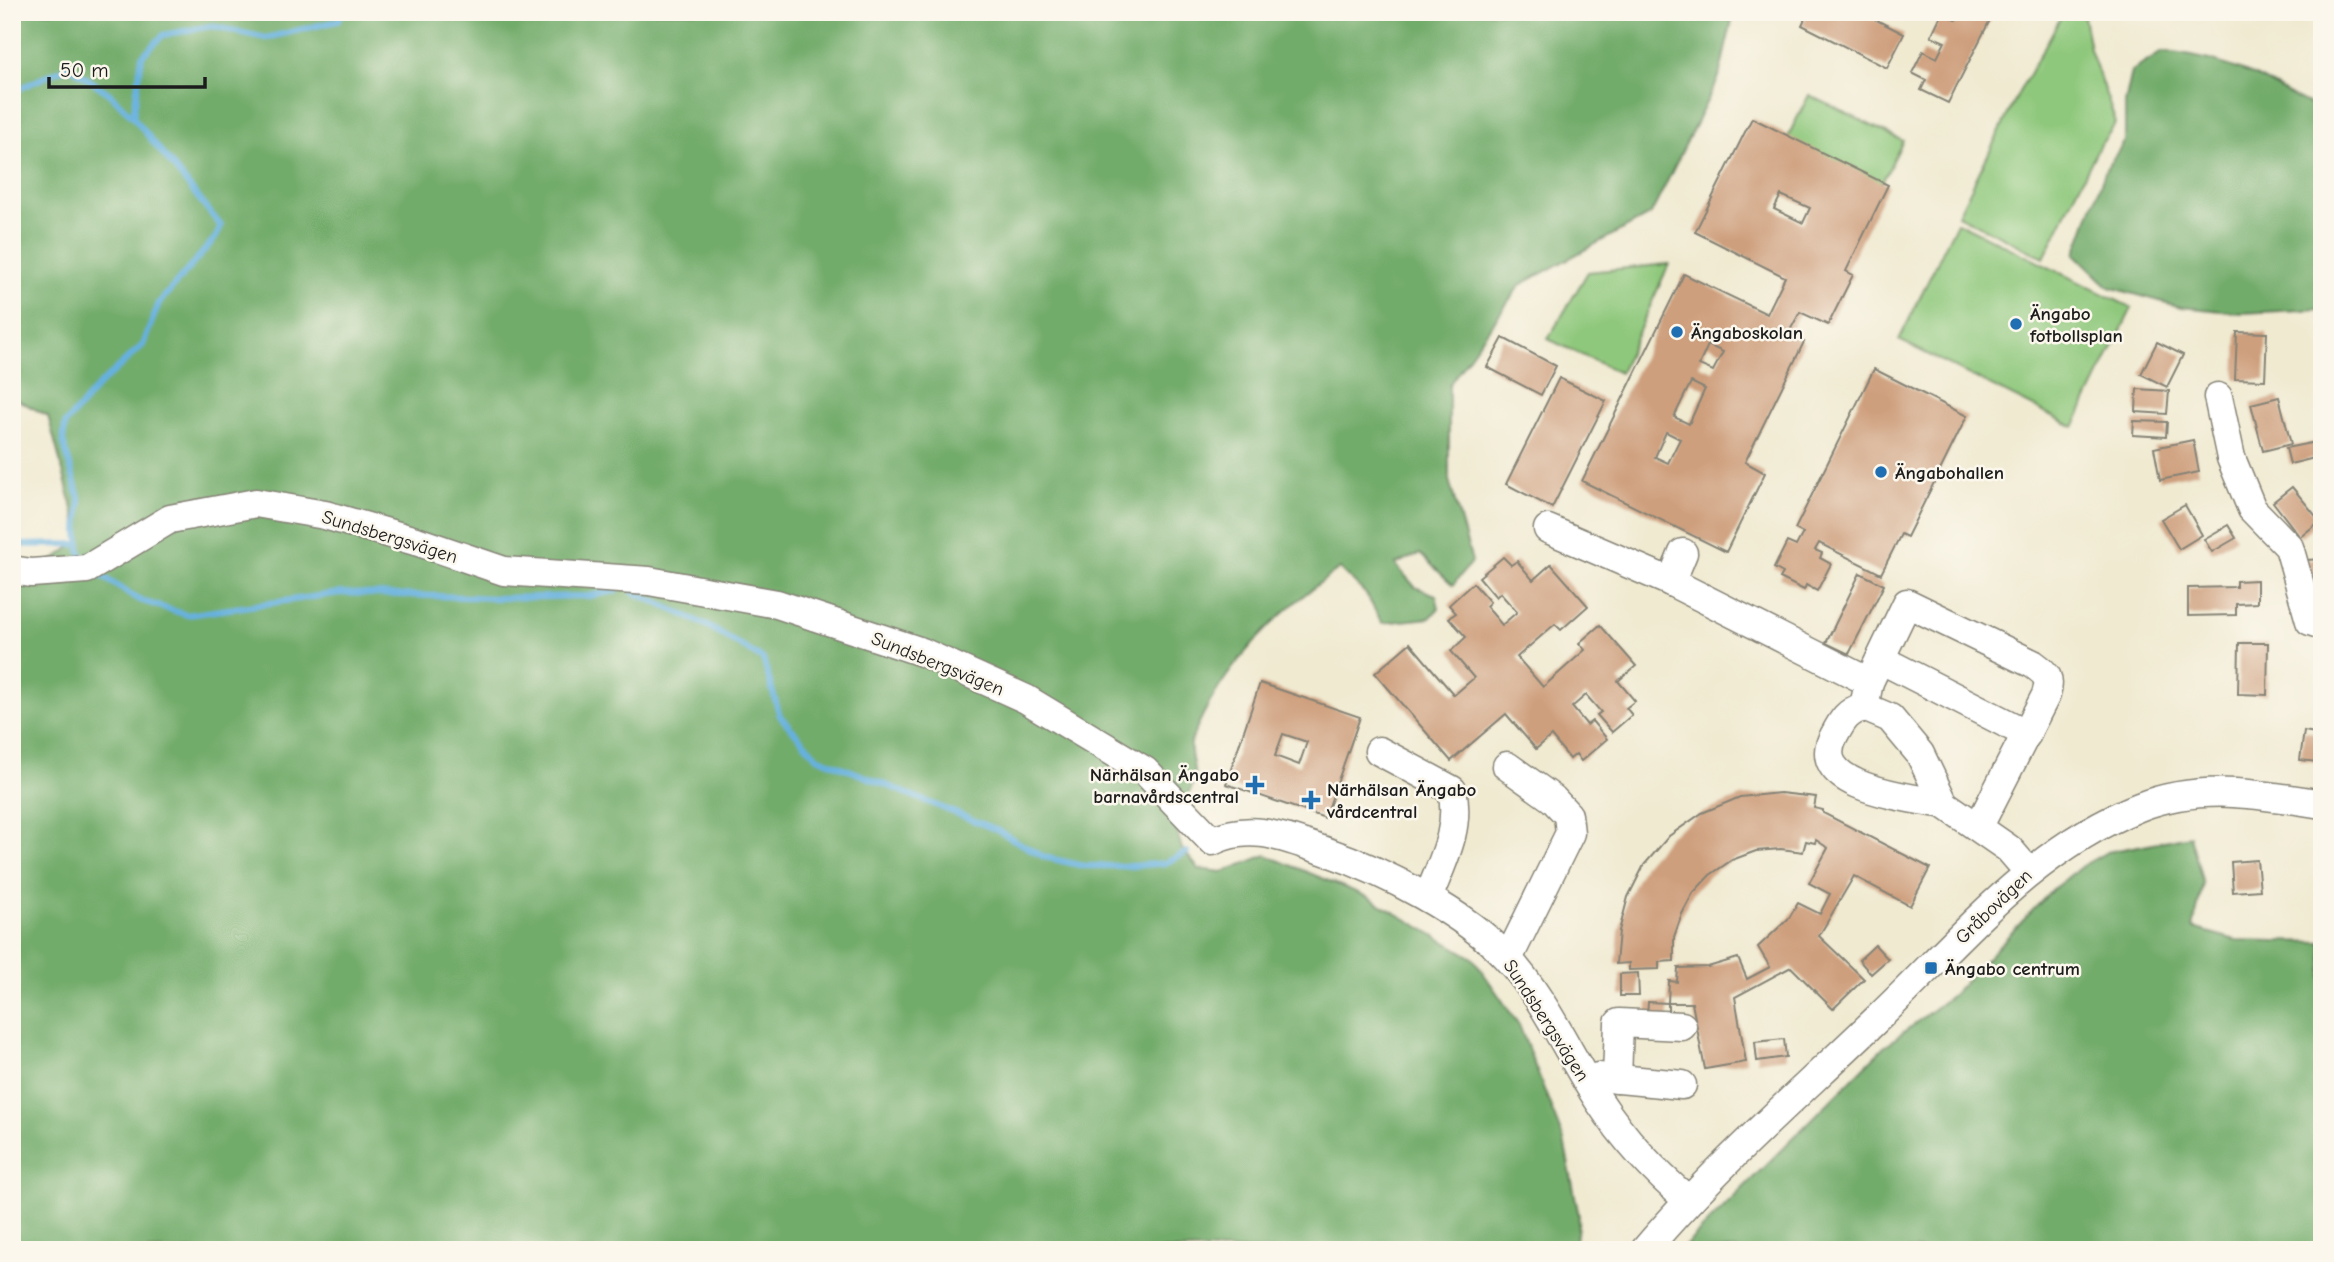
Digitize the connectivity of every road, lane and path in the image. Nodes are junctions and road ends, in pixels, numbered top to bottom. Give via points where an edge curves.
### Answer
1 (2218, 397) dead end
2 (1548, 529) dead end
3 (1683, 553) dead end
4 (12, 570) edge
5 (1671, 582) junction
6 (2316, 623) edge
7 (1871, 683) junction
8 (2027, 734) junction
9 (1379, 751) dead end
10 (1507, 766) dead end
11 (1944, 804) junction
12 (2322, 804) edge
13 (1979, 826) junction
14 (2028, 871) junction
15 (1428, 898) junction
16 (1508, 959) junction
17 (1682, 1026) dead end
18 (1585, 1076) junction
19 (1617, 1079) junction
20 (1682, 1085) dead end
21 (1688, 1200) junction
22 (1645, 1250) edge

1 - 6 street via 2231,458 2252,509 2289,547
2 - 5 street
3 - 5 street
4 - 15 street, Sundsbergsvägen via 87,569 170,519 256,503 325,515 503,571 649,581 777,604 922,652 1026,699 1145,771 1212,841 1233,831 1288,839 1339,856
5 - 7 street
7 - 8 street
7 - 8 street via 1908,603 2046,673 2050,682
7 - 11 street via 1889,718 1920,754
7 - 11 street via 1832,739 1828,755 1833,768 1871,790
8 - 13 street
9 - 15 street via 1452,790 1456,809 1453,835
10 - 16 street via 1553,799 1568,815 1570,833
11 - 13 street
12 - 14 street, Gråbovägen via 2235,791 2179,796 2092,829
13 - 14 street
14 - 21 street, Gråbovägen
15 - 16 street, Sundsbergsvägen
16 - 18 street, Sundsbergsvägen
17 - 19 street via 1619,1023
18 - 19 street
18 - 21 street, Sundsbergsvägen via 1646,1164
19 - 20 street
21 - 22 street, Gråbovägen

